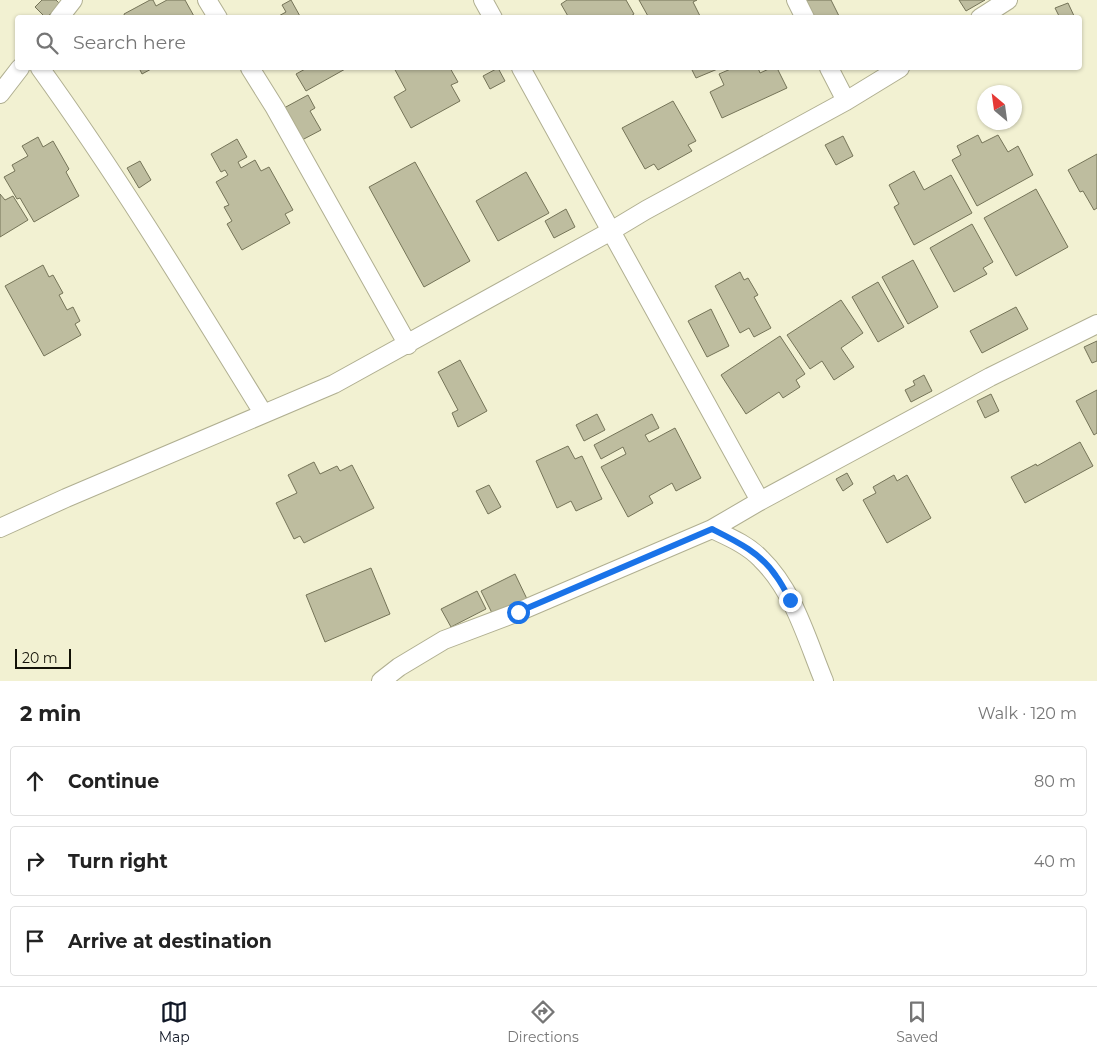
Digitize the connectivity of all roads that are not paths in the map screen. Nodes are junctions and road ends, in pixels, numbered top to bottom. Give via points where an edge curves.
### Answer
1 (73, 0) edge
2 (207, 0) edge
3 (484, 0) edge
4 (796, 0) edge
5 (1008, 0) edge
6 (61, 15) edge
7 (216, 15) edge
8 (492, 15) edge
9 (803, 15) edge
10 (985, 15) edge
11 (18, 70) edge
12 (41, 70) edge
13 (251, 70) edge
14 (522, 70) edge
15 (830, 70) edge
16 (897, 70) edge
17 (0, 94) edge
18 (846, 102) junction
19 (611, 231) junction
20 (1097, 324) edge
21 (408, 345) junction
22 (263, 413) junction
23 (760, 501) junction
24 (0, 528) edge
25 (712, 529) junction
26 (381, 681) edge
27 (824, 681) edge

1 - 6 street
2 - 7 street
3 - 8 street
4 - 9 street
5 - 10 street
11 - 17 street
12 - 22 street via 158,244
13 - 21 street
14 - 19 street
15 - 18 street
16 - 18 street
18 - 19 street
19 - 21 street
19 - 23 street
20 - 23 street via 990,377
21 - 22 street via 334,384
22 - 24 street
23 - 25 street
25 - 26 street via 444,640
25 - 27 street via 741,543 776,574

